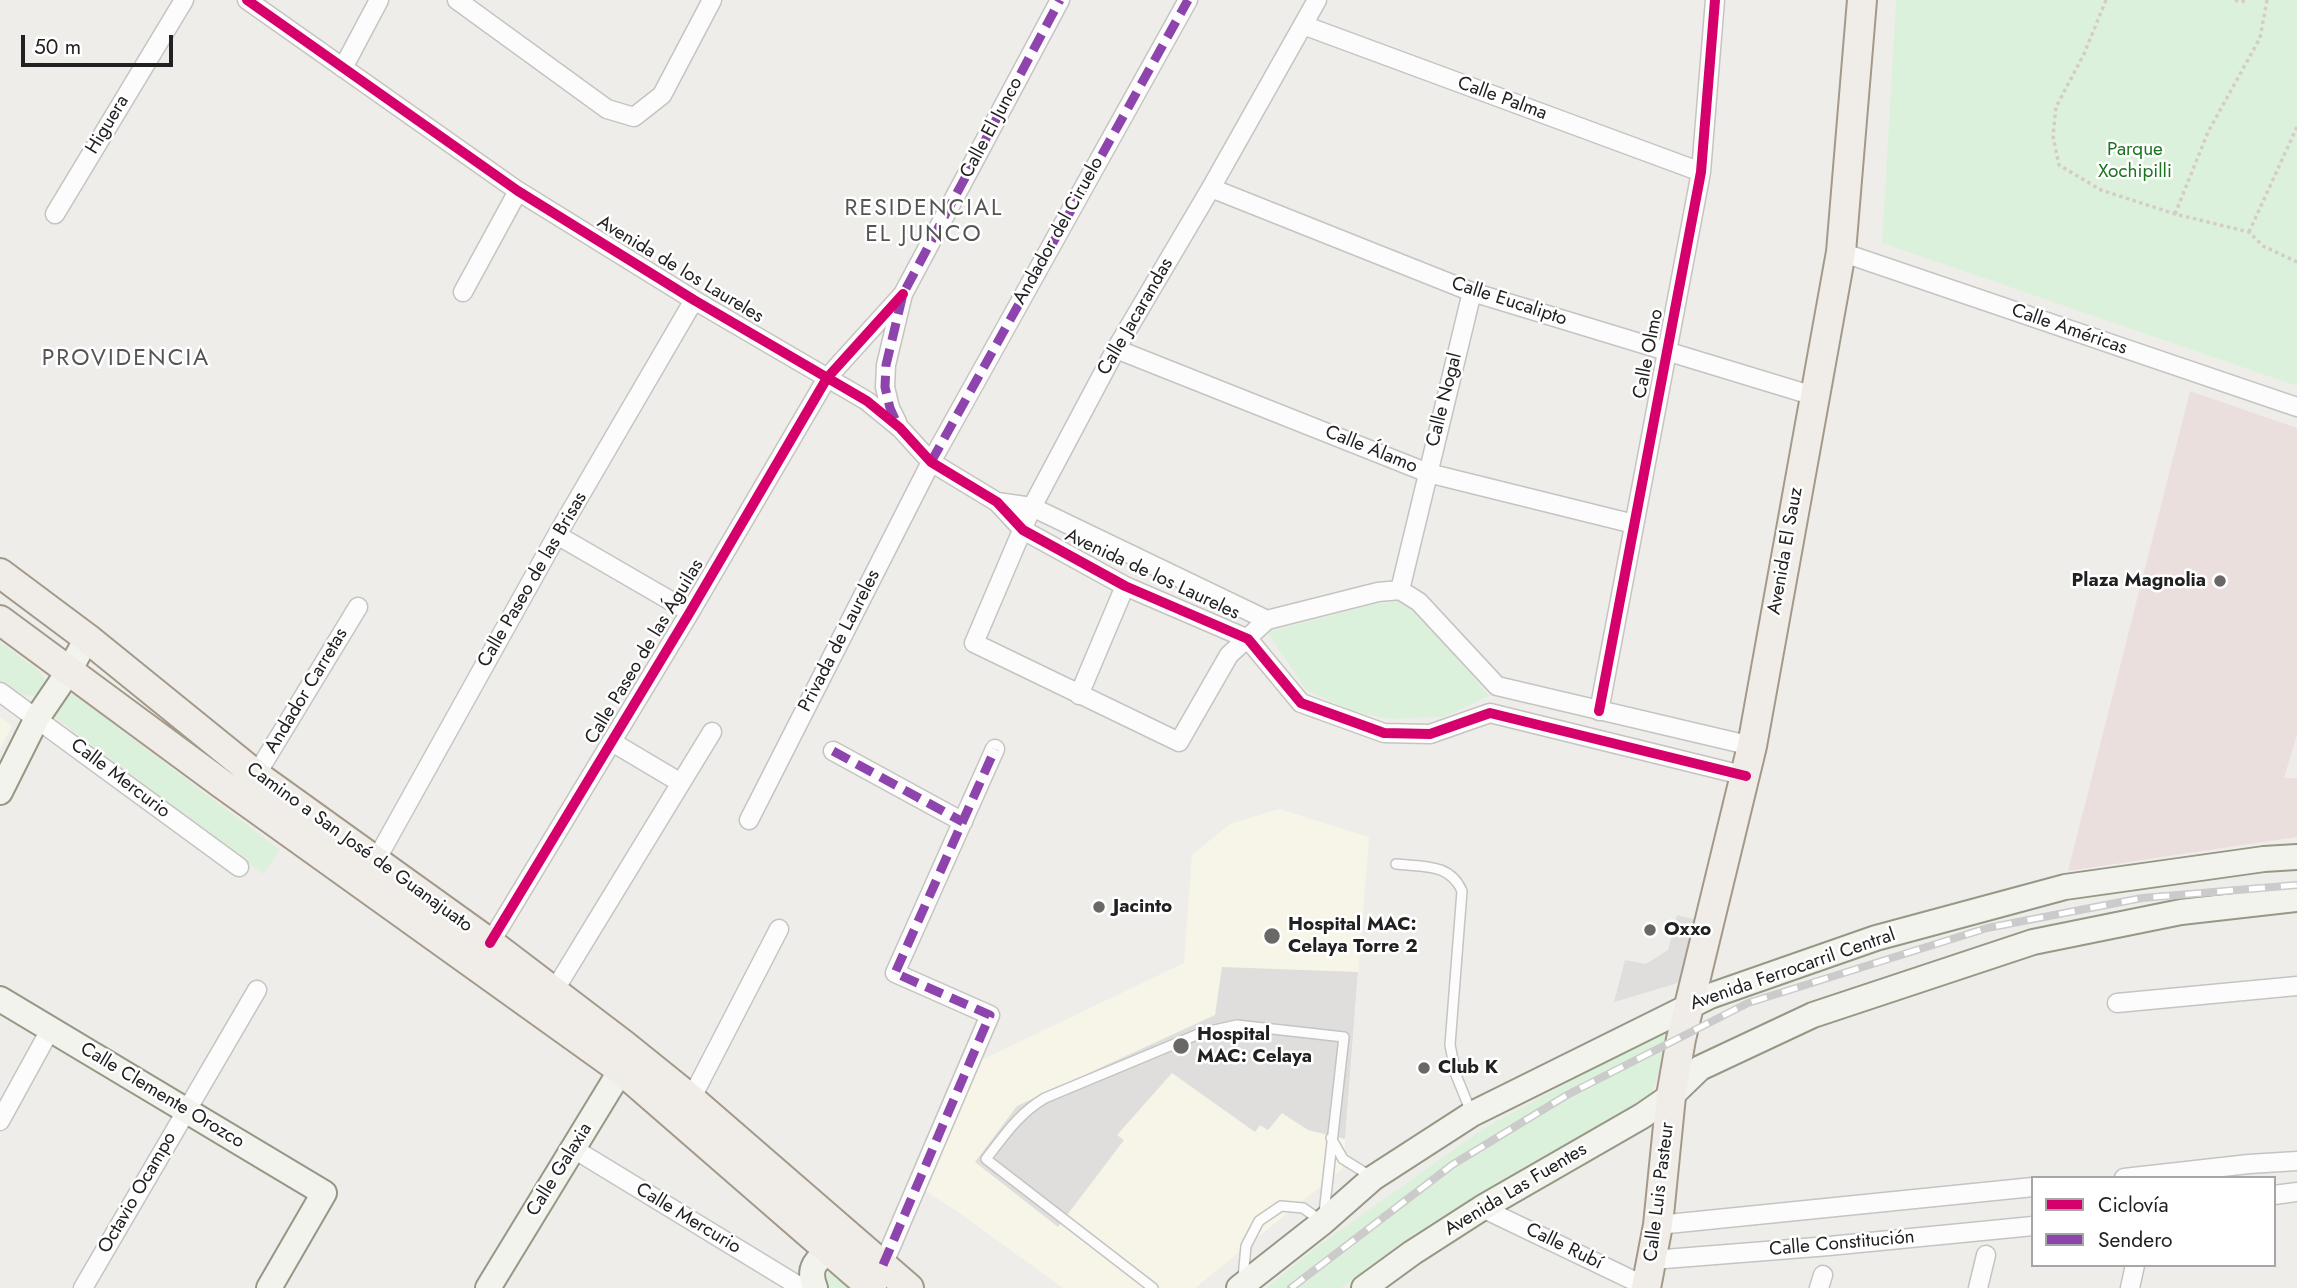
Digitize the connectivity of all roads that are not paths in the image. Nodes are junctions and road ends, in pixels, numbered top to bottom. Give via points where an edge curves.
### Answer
1 (184, 0) edge
2 (247, 0) edge
3 (379, 0) edge
4 (457, 0) edge
5 (712, 0) edge
6 (1060, 0) edge
7 (1188, 0) edge
8 (1317, 0) edge
9 (1715, 0) edge
10 (1862, 0) edge
11 (1303, 25) junction
12 (344, 68) junction
13 (1700, 172) junction
14 (1211, 188) junction
15 (519, 191) junction
16 (55, 214) dead end
17 (1841, 252) junction
18 (463, 292) dead end
19 (1472, 292) junction
20 (903, 293) junction
21 (694, 300) junction
22 (1116, 349) junction
23 (1667, 352) junction
24 (827, 378) junction
25 (1814, 396) junction
26 (2297, 407) edge
27 (900, 428) junction
28 (931, 462) junction
29 (1428, 473) junction
30 (997, 502) junction
31 (1032, 507) junction
32 (1634, 524) junction
33 (1023, 530) junction
34 (557, 536) junction
35 (0, 573) edge
36 (1125, 586) junction
37 (1400, 590) junction
38 (358, 607) dead end
39 (690, 612) junction
40 (0, 620) edge
41 (1267, 620) junction
42 (86, 638) junction
43 (1248, 639) junction
44 (69, 671) junction
45 (0, 692) edge
46 (1079, 695) junction
47 (1599, 711) junction
48 (37, 718) junction
49 (712, 732) dead end
50 (612, 742) junction
51 (1752, 746) junction
52 (995, 749) dead end
53 (833, 751) dead end
54 (256, 775) junction
55 (1746, 776) junction
56 (681, 783) junction
57 (222, 784) junction
58 (0, 792) edge
59 (748, 820) dead end
60 (963, 822) junction
61 (2297, 857) edge
62 (375, 862) junction
63 (1396, 864) dead end
64 (239, 867) dead end
65 (2297, 898) edge
66 (779, 929) dead end
67 (491, 943) junction
68 (2297, 986) edge
69 (257, 990) dead end
70 (554, 991) junction
71 (0, 999) edge
72 (2117, 1003) dead end
73 (1689, 1006) junction
74 (50, 1030) junction
75 (628, 1062) junction
76 (1671, 1096) junction
77 (691, 1099) junction
78 (186, 1110) junction
79 (1472, 1114) junction
80 (0, 1121) edge
81 (1331, 1138) junction
82 (574, 1149) junction
83 (2297, 1161) edge
84 (2157, 1176) edge
85 (1373, 1178) junction
86 (2031, 1187) edge
87 (2297, 1192) edge
88 (2276, 1195) edge
89 (1482, 1208) junction
90 (1323, 1222) junction
91 (1658, 1225) junction
92 (2031, 1226) edge
93 (840, 1243) junction
94 (1986, 1255) dead end
95 (2135, 1267) edge
96 (877, 1277) edge
97 (1648, 1278) edge
98 (496, 1285) edge
99 (1241, 1286) edge
100 (83, 1288) edge
101 (269, 1288) edge
102 (802, 1288) edge
103 (815, 1288) edge
104 (909, 1288) edge
105 (1153, 1288) edge
106 (1364, 1288) edge
107 (1978, 1288) edge
108 (2130, 1288) edge

1 - 16 street, Higuera
2 - 12 street, Avenida de los Laureles
3 - 12 street
4 - 5 street via 607,109 634,117 662,95
6 - 20 street, Calle El Junco
7 - 28 street, Andador del Ciruelo
8 - 11 street, Calle Jacarandas
9 - 13 street, Calle Olmo
10 - 17 main road, Avenida El Sauz
11 - 13 street, Calle Palma
11 - 14 street, Calle Jacarandas
12 - 15 street, Avenida de los Laureles
13 - 23 street, Calle Olmo
14 - 19 street, Calle Eucalipto
14 - 22 street, Calle Jacarandas
15 - 18 street
15 - 21 street, Avenida de los Laureles
17 - 25 main road, Avenida El Sauz
17 - 26 street, Calle Américas
19 - 23 street, Calle Eucalipto
19 - 29 street, Calle Nogal
20 - 24 street, Calle El Junco
20 - 27 street, Calle El Junco via 885,387
21 - 24 street, Avenida de los Laureles
21 - 34 street, Calle Paseo de las Brisas
22 - 29 street, Calle Álamo
22 - 31 street, Calle Jacarandas
23 - 25 street, Calle Eucalipto
23 - 32 street, Calle Olmo
24 - 27 street, Avenida de los Laureles via 867,401
24 - 39 street, Calle Paseo de las Águilas
25 - 51 main road, Avenida El Sauz
27 - 28 street, Avenida de los Laureles
28 - 30 street, Avenida de los Laureles
28 - 59 street, Privada de Laureles
29 - 32 street, Calle Álamo
29 - 37 street, Calle Nogal
30 - 31 street, Avenida de los Laureles
30 - 33 street, Avenida de los Laureles
31 - 33 street, Calle Jacarandas
31 - 41 street, Avenida de los Laureles
32 - 47 street, Calle Olmo
33 - 36 street, Avenida de los Laureles
33 - 46 street, Calle Jacarandas via 974,643
34 - 39 street
34 - 62 street, Calle Paseo de las Brisas
35 - 42 main road, Camino a San José de Guanajuato
36 - 43 street, Avenida de los Laureles
36 - 46 street
37 - 41 street, Avenida de los Laureles
37 - 47 street via 1419,602 1497,686
38 - 54 street, Andador Carretas
39 - 50 street, Calle Paseo de las Águilas
40 - 44 main road, Camino a San José de Guanajuato
41 - 43 street
42 - 44 main road
42 - 54 main road, Camino a San José de Guanajuato
43 - 46 street via 1229,655 1179,742
43 - 55 street, Avenida de los Laureles via 1301,703 1384,733 1430,734 1489,713
44 - 48 main road
44 - 57 main road, Camino a San José de Guanajuato
45 - 48 street, Calle Mercurio
47 - 51 street
48 - 58 main road
48 - 64 street, Calle Mercurio
49 - 56 street
50 - 56 street
50 - 67 street, Calle Paseo de las Águilas
51 - 55 main road, Avenida El Sauz
52 - 60 street
53 - 60 street
54 - 62 main road, Camino a San José de Guanajuato
55 - 73 main road, Avenida El Sauz
56 - 70 street
57 - 62 main road via 243,790 348,866 368,870
57 - 75 main road, Camino a San José de Guanajuato
60 - 96 street via 895,973 990,1014
61 - 73 main road, Avenida Ferrocarril Central via 2065,887 1876,938
62 - 67 main road, Camino a San José de Guanajuato
63 - 79 lane via 1448,872 1462,891 1450,1045 1455,1075
65 - 76 main road via 2181,912 2033,942 1813,1015 1700,1068
66 - 77 street
67 - 70 main road, Camino a San José de Guanajuato
68 - 72 street
69 - 78 street, Octavio Ocampo
70 - 75 main road, Camino a San José de Guanajuato
71 - 74 main road, Calle Clemente Orozco
73 - 76 main road, Avenida El Sauz
73 - 79 main road, Avenida Ferrocarril Central
74 - 78 main road, Calle Clemente Orozco
74 - 80 street
75 - 77 main road, Camino a San José de Guanajuato
75 - 82 main road, Calle Galaxia
75 - 93 main road, Camino a San José de Guanajuato
76 - 89 main road, Avenida Las Fuentes
76 - 91 main road, Calle Luis Pasteur
77 - 93 main road, Camino a San José de Guanajuato
78 - 100 street, Octavio Ocampo
78 - 101 main road, Calle Clemente Orozco via 324,1193
79 - 85 main road, Avenida Ferrocarril Central
81 - 85 lane via 1343,1159
81 - 90 lane
81 - 105 lane via 1344,1037 1237,1025 1201,1033 1029,1108 986,1158
82 - 98 main road, Calle Galaxia
82 - 102 street, Calle Mercurio
83 - 84 street
85 - 90 main road, Avenida Ferrocarril Central
86 - 91 street, Calle Constitución
87 - 88 street
89 - 97 street, Calle Rubí
89 - 106 main road, Avenida Las Fuentes
90 - 99 main road, Avenida Ferrocarril Central
90 - 99 lane via 1303,1208 1281,1206 1259,1221 1246,1246
91 - 97 main road, Calle Luis Pasteur
92 - 97 street, Calle Constitución via 1829,1246
93 - 96 main road, Camino a San José de Guanajuato
93 - 103 main road via 818,1258 813,1268
94 - 107 street
95 - 108 street
96 - 104 main road, Camino a San José de Guanajuato

